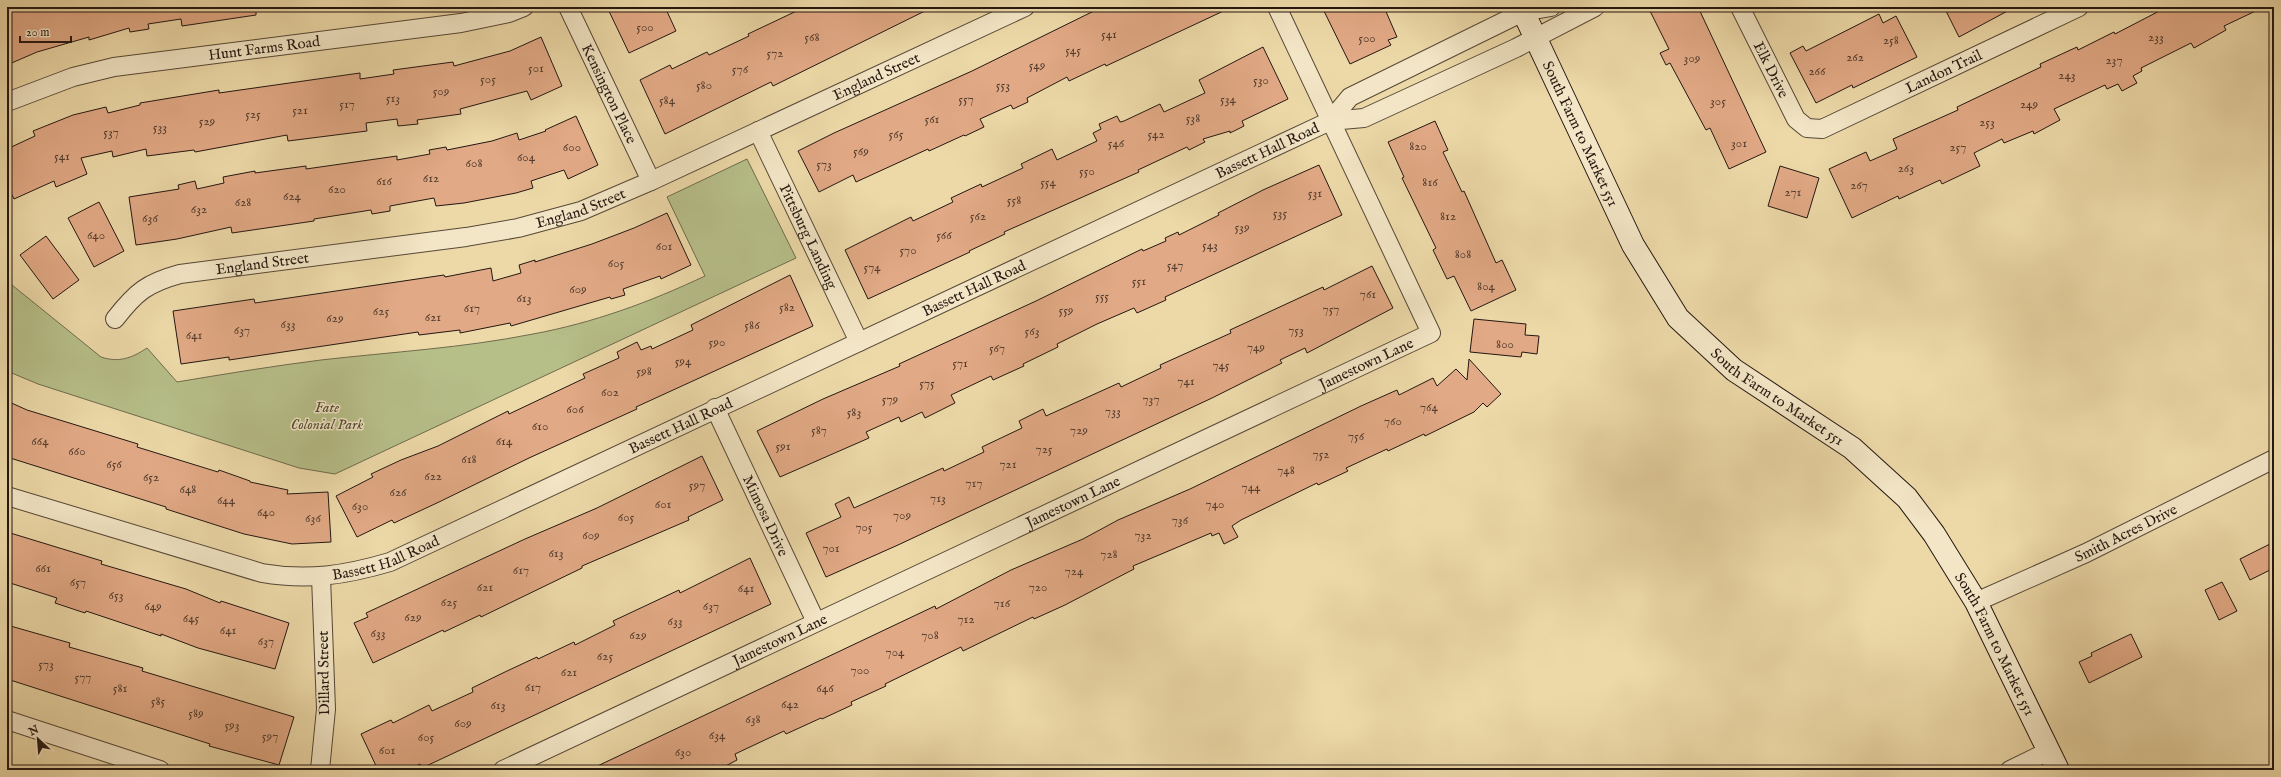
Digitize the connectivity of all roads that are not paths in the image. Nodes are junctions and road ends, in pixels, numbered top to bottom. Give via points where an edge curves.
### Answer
1 (524, 7) edge
2 (568, 7) edge
3 (1025, 7) edge
4 (1277, 7) edge
5 (1552, 7) edge
6 (1595, 7) edge
7 (1740, 7) edge
8 (2079, 7) edge
9 (1522, 9) edge
10 (1535, 37) junction
11 (7, 102) edge
12 (1330, 121) junction
13 (1807, 128) joint
14 (758, 130) junction
15 (651, 181) junction
16 (115, 319) dead end
17 (859, 342) junction
18 (715, 408) junction
19 (2274, 459) edge
20 (7, 496) edge
21 (321, 577) junction
22 (1976, 602) junction
23 (816, 622) junction
24 (7, 720) edge
25 (2049, 751) junction
26 (160, 770) edge
27 (320, 770) edge
28 (503, 770) edge
29 (2010, 770) edge
30 (2058, 770) edge

1 - 11 street, Hunt Farms Road via 509,13 461,23 114,67 73,77
2 - 15 street, Kensington Place
3 - 14 street, England Street
4 - 12 street
5 - 9 street, Bassett Hall Road
6 - 10 street, Bassett Hall Road
7 - 13 street, Elk Drive via 1793,114
8 - 13 street, Landon Trail via 1837,124 1822,129
9 - 10 main road, South Farm to Market 551
9 - 12 street, Bassett Hall Road via 1350,97
10 - 12 street, Bassett Hall Road via 1364,118
10 - 22 main road, South Farm to Market 551 via 1633,245 1678,318 1734,370 1852,448 1907,498 1934,534
12 - 17 street, Bassett Hall Road
12 - 23 street, Jamestown Lane via 1431,333
14 - 15 street, England Street
14 - 17 street, Pittsburg Landing
15 - 16 street, England Street via 581,211 518,228 180,274 143,287
17 - 18 street, Bassett Hall Road
18 - 21 street, Bassett Hall Road via 390,562 361,571
18 - 23 street, Mimosa Drive
19 - 22 street, Smith Acres Drive via 2086,553
20 - 21 street, Bassett Hall Road via 262,573 290,578
21 - 27 street, Dillard Street via 326,709
22 - 25 main road, South Farm to Market 551
23 - 28 street, Jamestown Lane
24 - 26 street
25 - 29 street
25 - 30 main road, South Farm to Market 551

